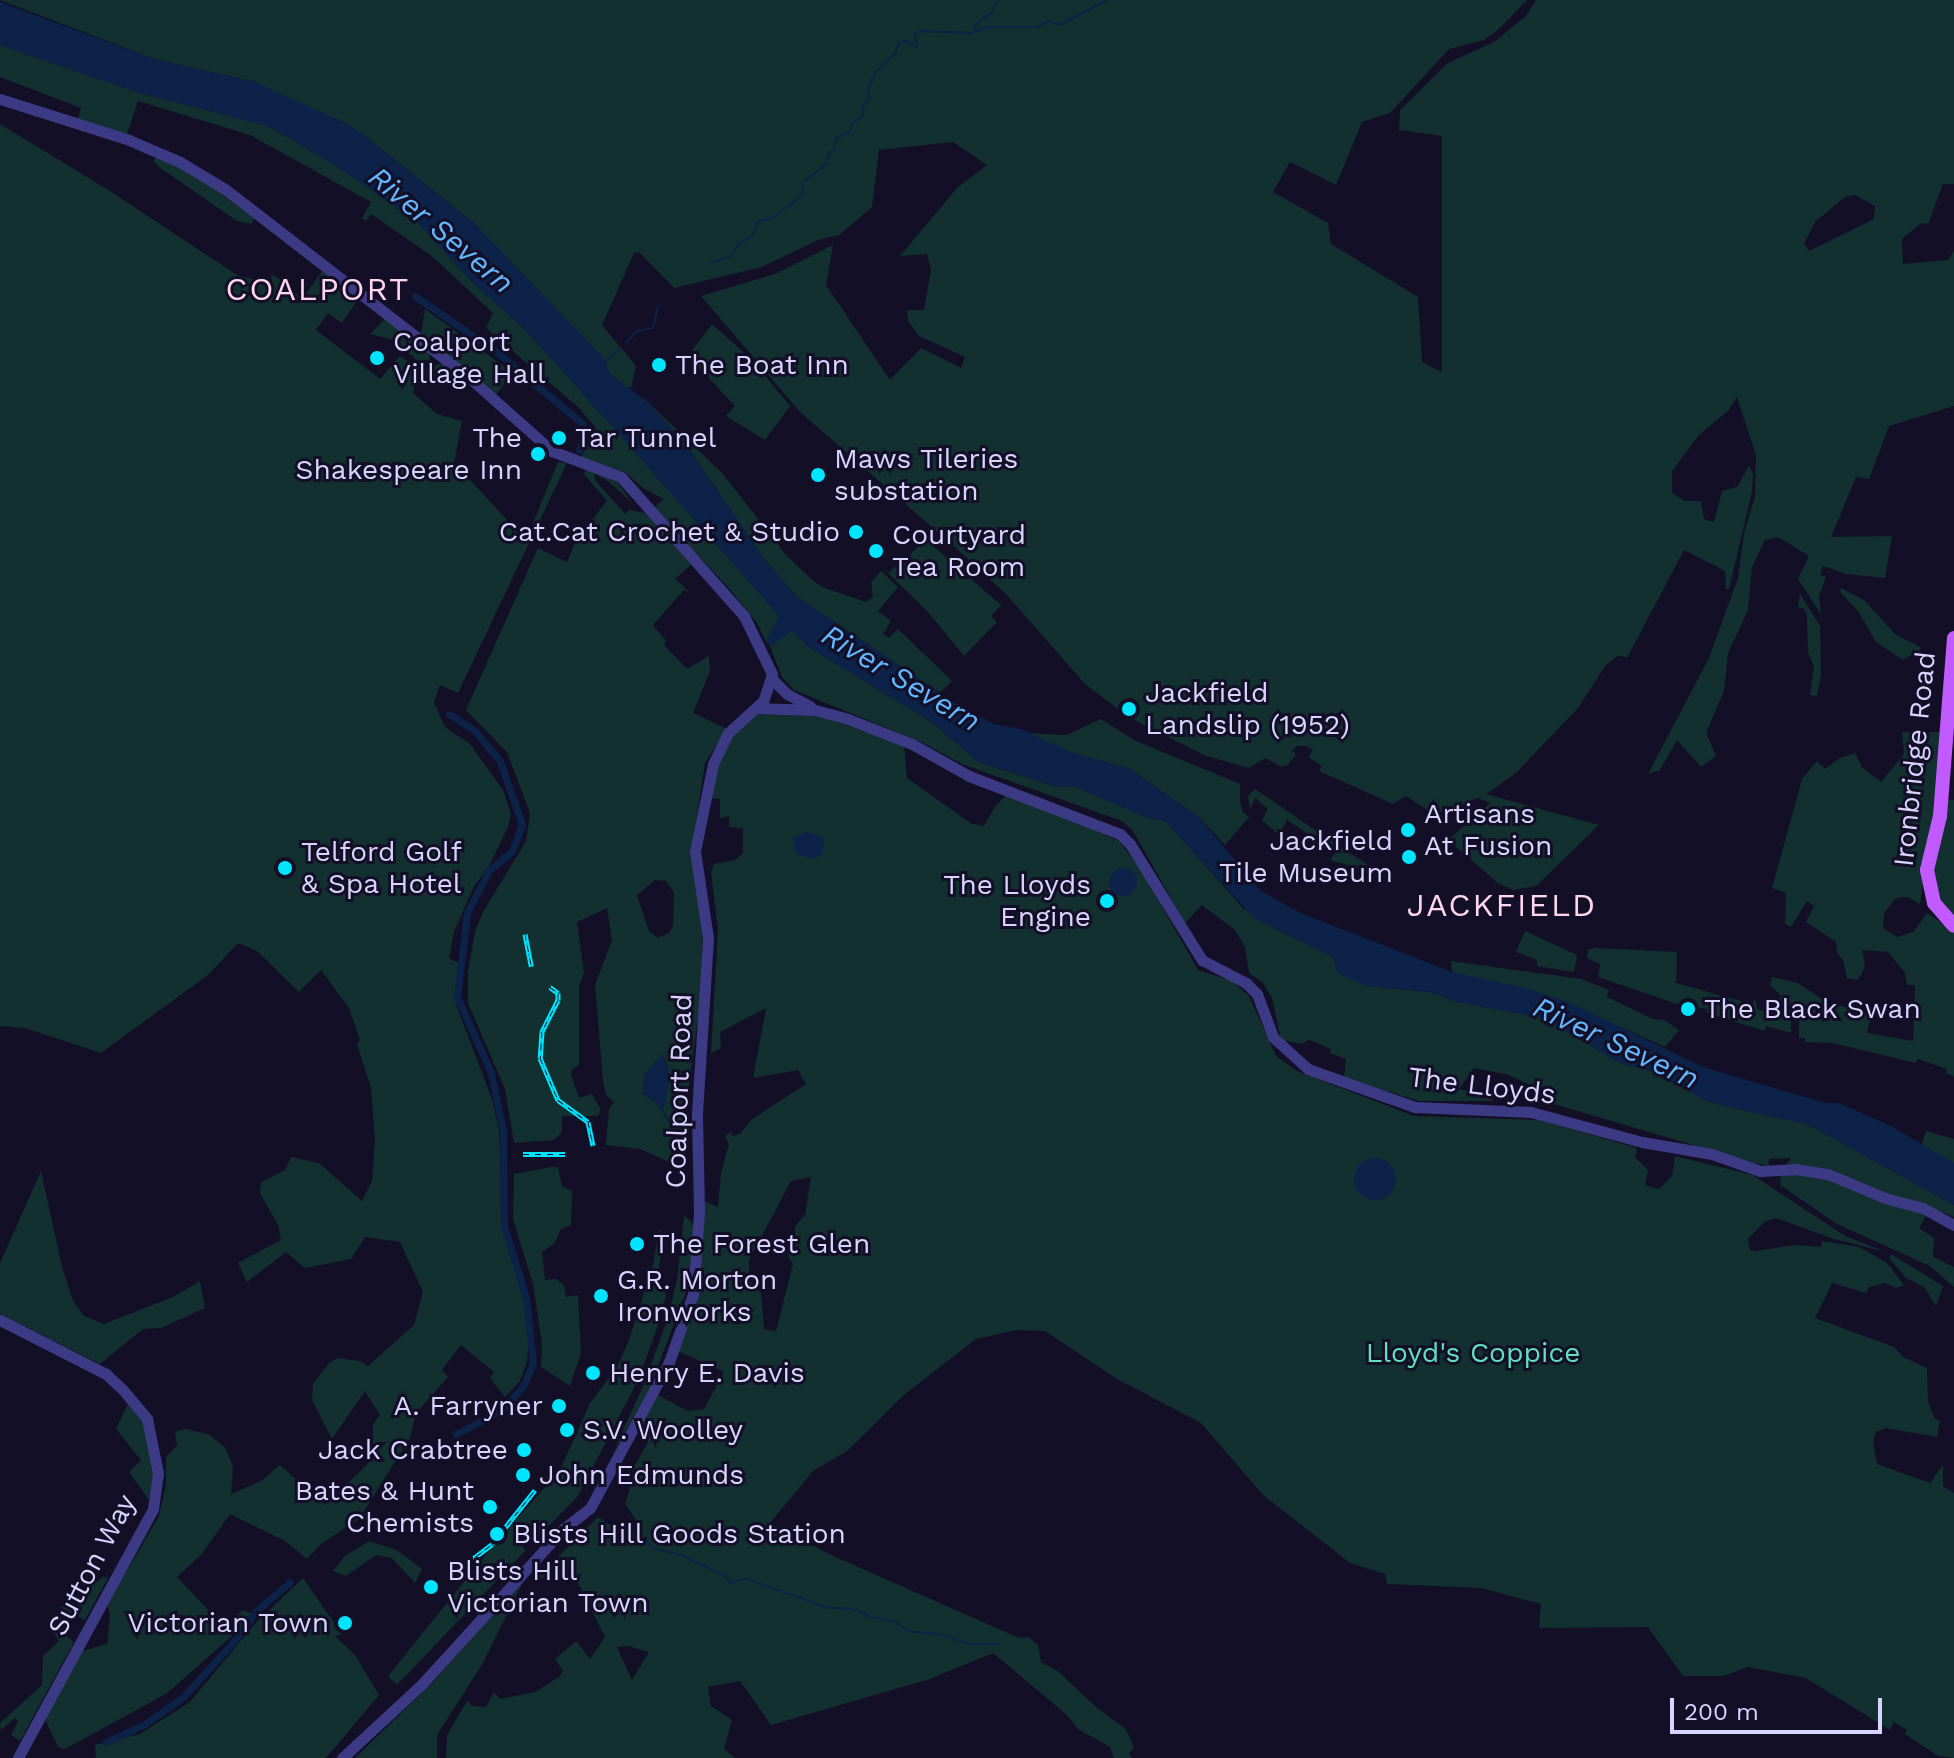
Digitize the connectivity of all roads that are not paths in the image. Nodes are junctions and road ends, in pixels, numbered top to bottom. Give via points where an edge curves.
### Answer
1 (0, 99) edge
2 (1954, 638) edge
3 (772, 679) junction
4 (767, 694) junction
5 (802, 702) junction
6 (756, 708) junction
7 (822, 711) junction
8 (1954, 926) edge
9 (1954, 1225) edge
10 (0, 1320) edge
11 (18, 1758) edge
12 (342, 1758) edge

1 - 3 street via 129,140 225,189 472,380 552,451 621,477 754,631
2 - 8 main road, Ironbridge Road via 1940,816 1927,870 1934,903
3 - 4 street, Coalport Road
3 - 5 street
4 - 5 street
4 - 6 street, Coalport Road
5 - 7 street
6 - 7 street, The Lloyds
6 - 12 street, Coalport Road via 728,733 713,764 695,851 708,938 697,1115 699,1213 693,1294 669,1362 590,1508 564,1528 422,1684
7 - 9 street, The Lloyds via 1120,834 1202,960 1257,994 1273,1037 1308,1069 1415,1107 1531,1112 1642,1142 1712,1154 1760,1171 1828,1174 1923,1208
10 - 11 street, Sutton Way via 106,1374 123,1390 147,1419 158,1473 153,1509

